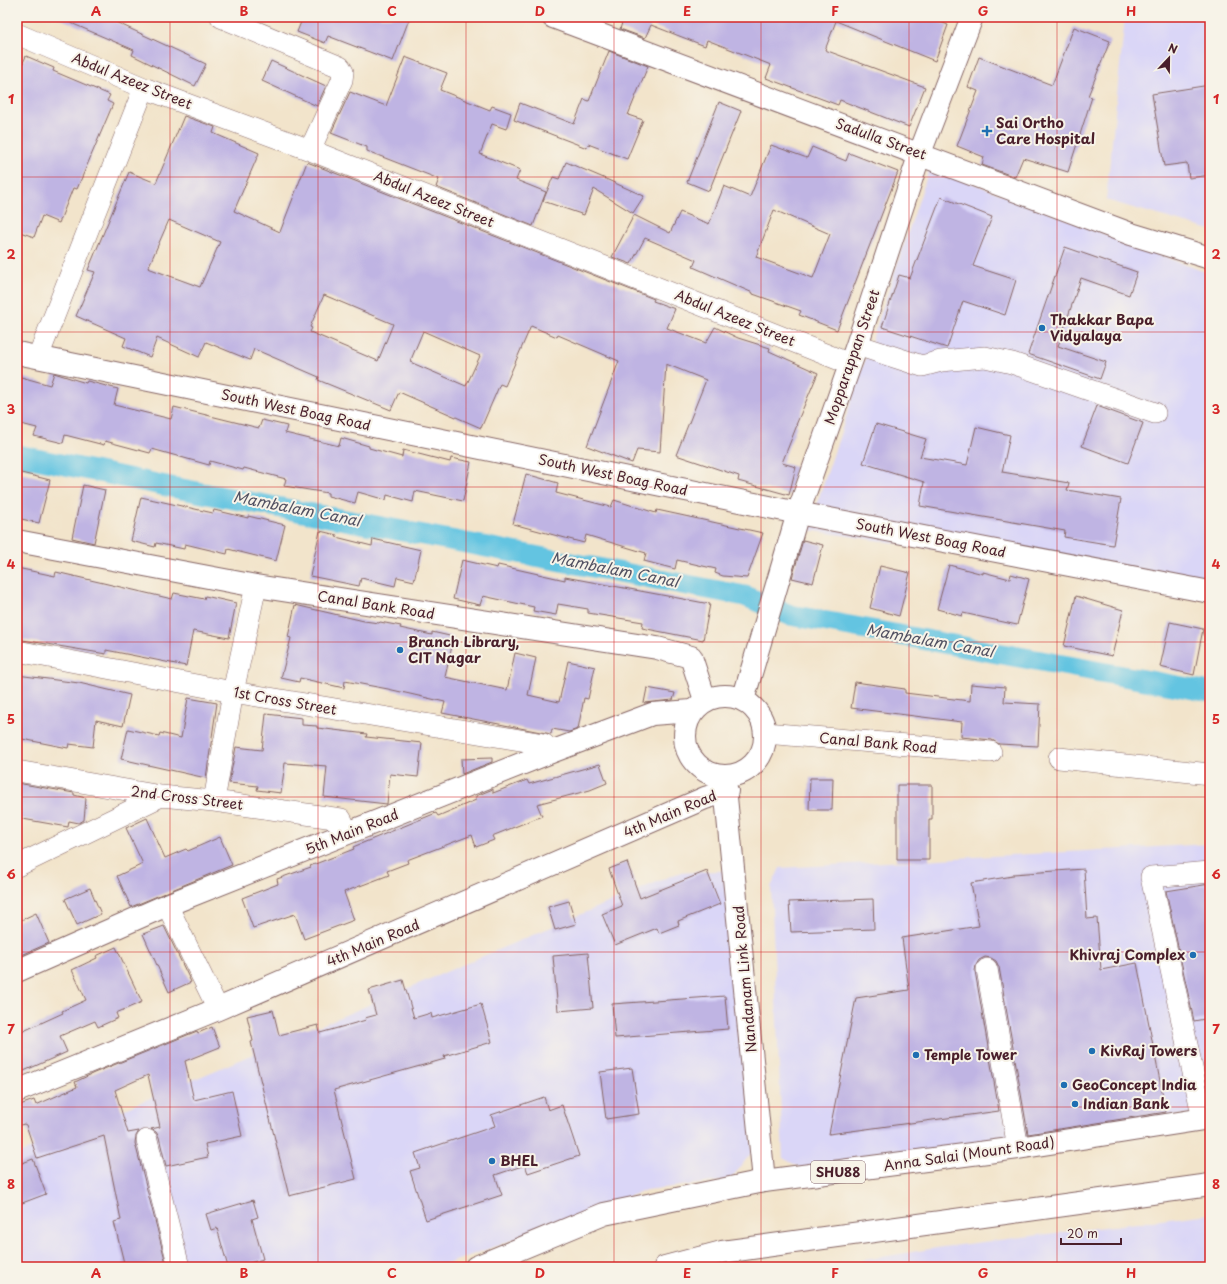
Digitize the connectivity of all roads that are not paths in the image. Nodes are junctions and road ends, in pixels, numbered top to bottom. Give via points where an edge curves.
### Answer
1 (221, 17) edge
2 (553, 17) edge
3 (972, 17) edge
4 (17, 34) edge
5 (144, 88) junction
6 (310, 150) junction
7 (920, 153) junction
8 (1210, 258) edge
9 (854, 354) junction
10 (27, 355) edge
11 (1154, 413) dead end
12 (798, 513) junction
13 (17, 541) edge
14 (256, 586) junction
15 (1210, 592) edge
16 (17, 652) edge
17 (233, 692) junction
18 (743, 700) junction
19 (699, 706) junction
20 (765, 733) junction
21 (551, 752) junction
22 (991, 752) dead end
23 (1059, 758) dead end
24 (17, 771) edge
25 (1210, 774) edge
26 (726, 784) junction
27 (161, 796) junction
28 (214, 801) junction
29 (348, 833) junction
30 (17, 866) edge
31 (1210, 872) edge
32 (167, 905) junction
33 (987, 969) dead end
34 (17, 972) edge
35 (218, 1009) junction
36 (17, 1091) edge
37 (1207, 1118) edge
38 (147, 1140) dead end
39 (1018, 1148) junction
40 (764, 1181) junction
41 (1210, 1185) edge
42 (179, 1267) edge
43 (476, 1267) edge
44 (665, 1267) edge

1 - 6 street via 340,67 343,72 342,80
2 - 7 street, Sadulla Street
3 - 7 street, Mopparappan Street
4 - 5 street, Abdul Azeez Street
5 - 6 street, Abdul Azeez Street
5 - 10 street
6 - 9 street, Abdul Azeez Street
7 - 8 street, Sadulla Street via 1131,234
7 - 9 street, Mopparappan Street
9 - 11 street, Abdul Azeez Street via 922,366 941,361 985,358 1012,362
9 - 12 street, Mopparappan Street
10 - 12 street, South West Boag Road
12 - 15 street, South West Boag Road
12 - 18 street, Mopparappan Street
13 - 14 street, Canal Bank Road
14 - 17 street
14 - 19 street, Canal Bank Road via 657,648 691,657
16 - 17 street, 1st Cross Street
17 - 21 street, 1st Cross Street via 544,744
17 - 28 street
18 - 19 street via 730,696 717,697
18 - 20 street via 759,714
19 - 21 street, 5th Main Road via 652,714
19 - 26 street via 687,722 684,735 688,754 700,769
20 - 22 street, Canal Bank Road
20 - 26 street via 764,747 759,759 750,769
21 - 29 street, 5th Main Road
23 - 25 street
24 - 27 street, 2nd Cross Street
26 - 35 street, 4th Main Road via 704,798
26 - 40 street, Nandanam Link Road
27 - 28 street, 2nd Cross Street
27 - 30 street
28 - 29 street, 2nd Cross Street via 341,819
29 - 32 street, 5th Main Road
31 - 37 street via 1151,877
32 - 34 street, 5th Main Road
32 - 35 street
33 - 39 street
35 - 36 street, 4th Main Road
37 - 39 street, Anna Salai (Mount Road) / SHU88
38 - 42 street
39 - 40 street, Anna Salai (Mount Road) / SHU88
40 - 43 street, Anna Salai (Mount Road) / SHU88 via 604,1214
41 - 44 street via 722,1252

